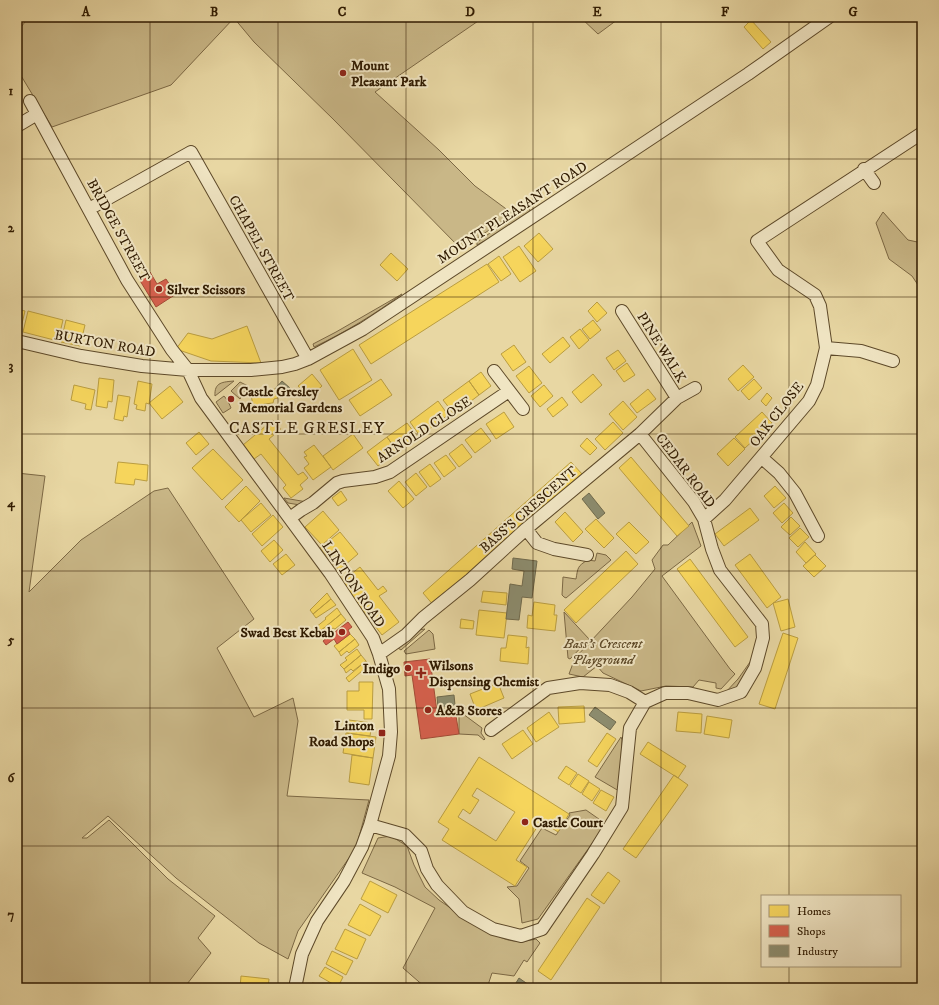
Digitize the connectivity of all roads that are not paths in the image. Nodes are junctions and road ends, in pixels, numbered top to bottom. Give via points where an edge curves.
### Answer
1 (829, 17) edge
2 (30, 101) dead end
3 (37, 114) junction
4 (17, 126) edge
5 (922, 133) edge
6 (864, 169) junction
7 (874, 183) dead end
8 (89, 209) junction
9 (622, 311) dead end
10 (17, 341) edge
11 (826, 348) junction
12 (308, 359) junction
13 (893, 361) dead end
14 (188, 370) junction
15 (494, 371) dead end
16 (695, 388) dead end
17 (509, 391) junction
18 (676, 398) junction
19 (523, 409) dead end
20 (640, 434) junction
21 (762, 458) junction
22 (290, 518) junction
23 (704, 519) junction
24 (526, 529) junction
25 (818, 536) dead end
26 (587, 555) dead end
27 (379, 654) junction
28 (645, 702) junction
29 (491, 730) dead end
30 (370, 825) junction
31 (295, 988) edge

1 - 12 street, MOUNT PLEASANT ROAD via 620,160 363,329
2 - 3 street, BRIDGE STREET
3 - 4 street
3 - 8 street, BRIDGE STREET
5 - 6 street
6 - 7 street
6 - 11 street, OAK CLOSE via 757,241 778,270 815,295 820,306
8 - 12 street, CHAPEL STREET via 191,152
8 - 14 street, BRIDGE STREET via 127,280 172,350
9 - 18 street, PINE WALK
10 - 14 street, BURTON ROAD via 121,363
11 - 13 street via 860,351
11 - 21 street, OAK CLOSE via 817,385 809,401
12 - 14 street, MOUNT PLEASANT ROAD via 265,369
14 - 22 street, LINTON ROAD via 201,398
15 - 17 street
16 - 18 street, BASS'S CRESCENT
17 - 19 street
17 - 22 street, ARNOLD CLOSE via 390,472 337,483
18 - 20 street, BASS'S CRESCENT
20 - 23 street, CEDAR ROAD via 694,502
20 - 24 street, BASS'S CRESCENT
21 - 23 street, OAK CLOSE via 726,500
21 - 25 street via 779,473 795,493
22 - 27 street, LINTON ROAD via 357,613 373,638
23 - 28 street, CEDAR ROAD via 720,570 762,624 763,638 755,668 741,692 718,700 688,693 665,693
24 - 26 street via 537,543
24 - 27 street, BASS'S CRESCENT via 406,635
27 - 30 street, LINTON ROAD via 388,689 391,732 389,756
28 - 29 street via 629,692 610,685 580,683 548,688
28 - 30 street via 630,728 622,807 542,929 521,936 493,929 464,912 437,885 427,869 421,851 405,835
30 - 31 street, LINTON ROAD via 344,882 317,922 302,954

